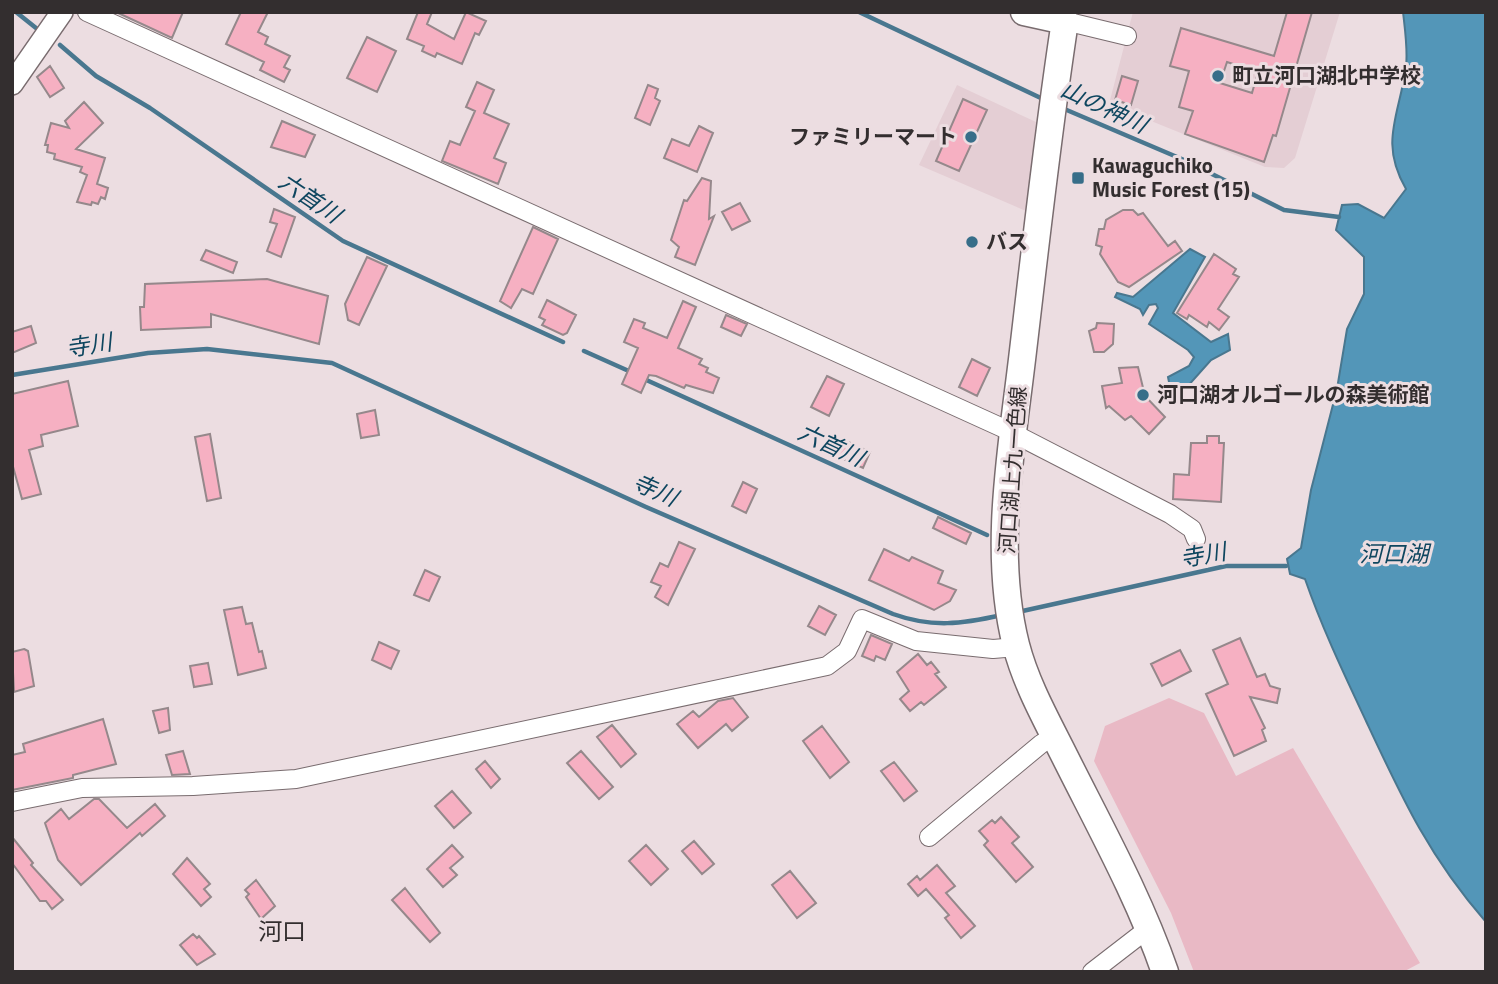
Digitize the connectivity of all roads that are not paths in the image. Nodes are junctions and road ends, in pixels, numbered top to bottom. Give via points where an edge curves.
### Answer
1 (62, 12) edge
2 (87, 12) edge
3 (1024, 12) edge
4 (1067, 17) edge
5 (1127, 36) dead end
6 (12, 84) edge
7 (1014, 433) junction
8 (1196, 539) dead end
9 (1016, 641) junction
10 (1054, 736) junction
11 (12, 802) edge
12 (929, 837) dead end
13 (1149, 929) junction
14 (1093, 972) edge
15 (1165, 972) edge

1 - 6 street
2 - 7 street
3 - 4 main road
4 - 5 street
4 - 7 main road, 河口湖上九一色線
7 - 8 street via 1170,514 1192,528
7 - 9 main road, 河口湖上九一色線 via 1006,541
9 - 10 main road, 河口湖上九一色線
9 - 11 street via 993,649 916,641 862,619 847,652 828,666 505,736 296,779 82,788
10 - 12 street
10 - 13 main road, 河口湖上九一色線
13 - 14 street
13 - 15 main road, 河口湖上九一色線

